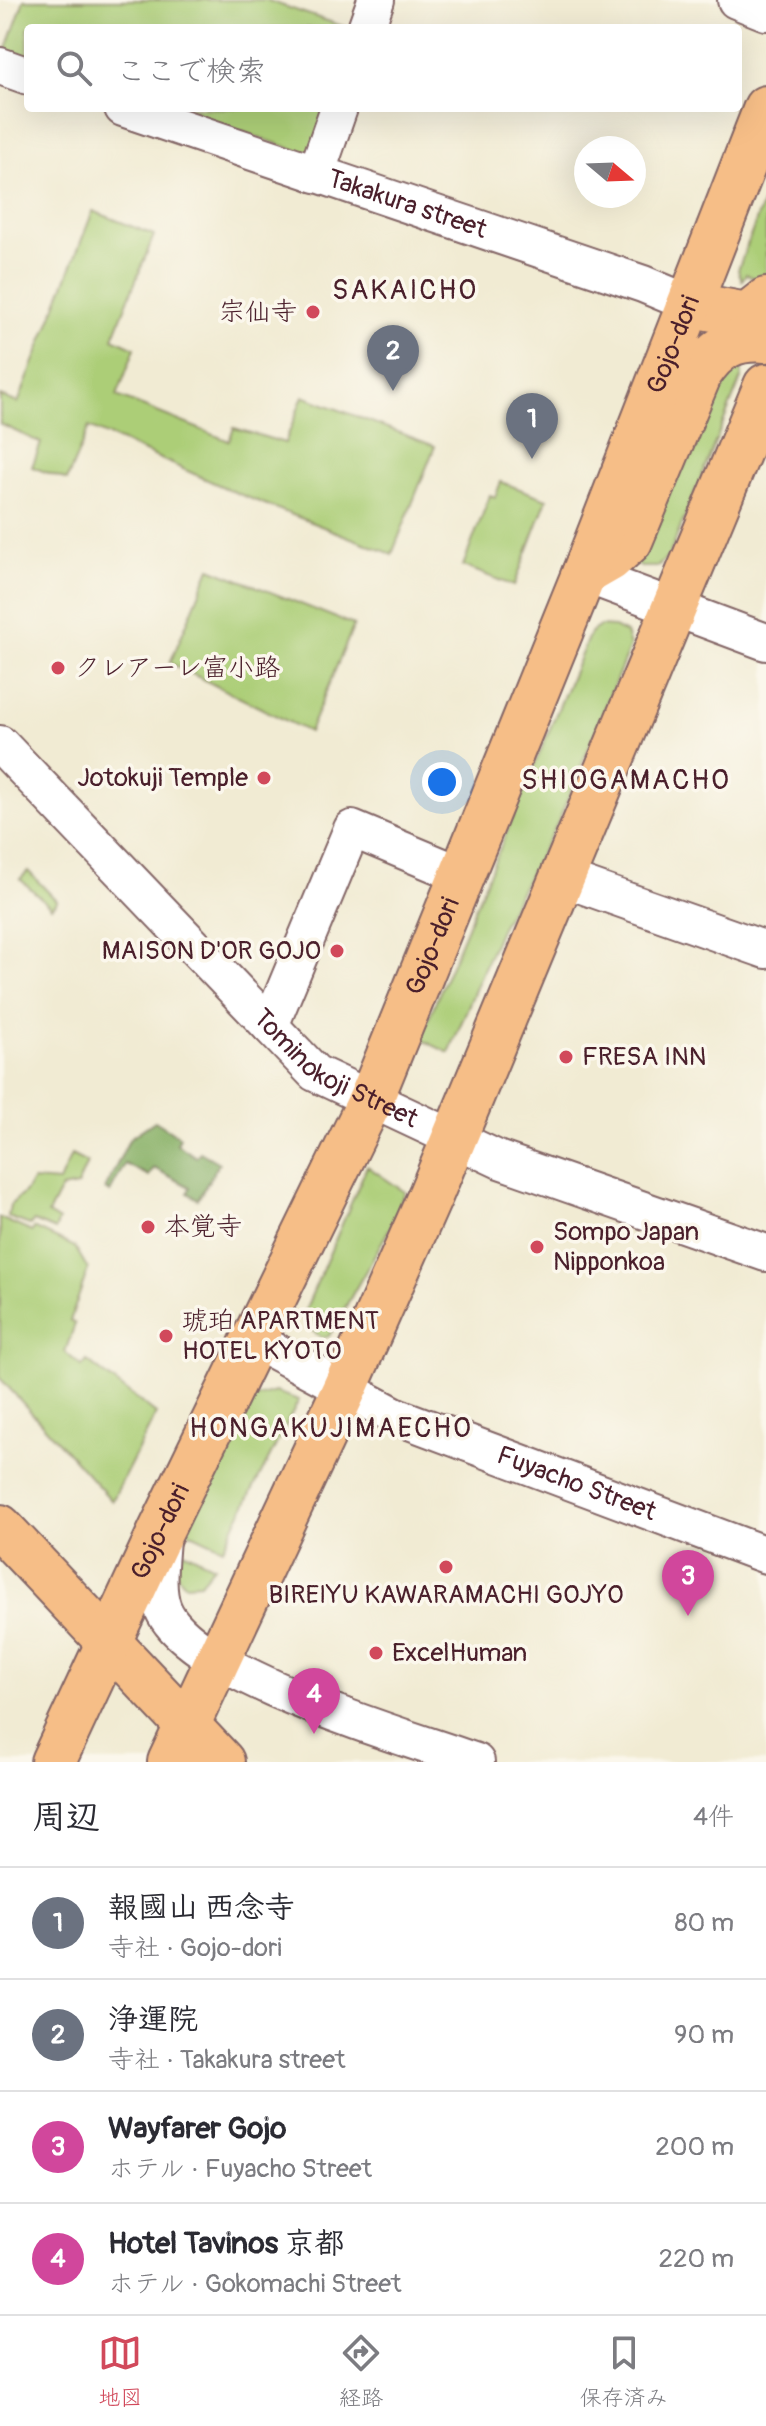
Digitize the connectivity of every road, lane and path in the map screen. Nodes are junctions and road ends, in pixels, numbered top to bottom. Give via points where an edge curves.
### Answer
1 (376, 0) edge
2 (736, 0) edge
3 (766, 12) edge
4 (367, 24) edge
5 (0, 66) edge
6 (24, 75) edge
7 (766, 108) edge
8 (135, 112) edge
9 (338, 112) edge
10 (316, 174) junction
11 (766, 300) edge
12 (691, 304) junction
13 (766, 340) edge
14 (766, 386) edge
15 (584, 574) junction
16 (672, 608) junction
17 (766, 642) edge
18 (0, 744) edge
19 (462, 875) junction
20 (562, 878) junction
21 (766, 950) edge
22 (270, 1026) junction
23 (371, 1099) junction
24 (454, 1139) junction
25 (766, 1253) edge
26 (252, 1339) junction
27 (345, 1388) junction
28 (0, 1527) edge
29 (161, 1530) junction
30 (766, 1555) edge
31 (108, 1642) junction
32 (218, 1659) junction
33 (178, 1744) edge
34 (53, 1762) edge
35 (222, 1762) edge
36 (476, 1762) edge

1 - 4 street
2 - 3 street
5 - 6 street
7 - 12 main road, Gojo-dori
8 - 10 street, Takakura street
9 - 10 street
10 - 12 street, Takakura street
11 - 12 main road via 747,315
12 - 15 main road, Gojo-dori
13 - 15 main road via 737,340 710,358 630,541
14 - 16 main road
15 - 16 street
15 - 19 main road, Gojo-dori
16 - 17 street
16 - 20 main road
18 - 22 street, Tominokoji Street
19 - 22 street via 352,829
19 - 23 main road, Gojo-dori
20 - 21 street
20 - 24 main road
22 - 23 street, Tominokoji Street via 315,1073
23 - 24 street, Tominokoji Street
23 - 26 main road, Gojo-dori
24 - 25 street, Tominokoji Street
24 - 27 main road
26 - 27 street
26 - 29 main road, Gojo-dori
27 - 30 street, Fuyacho Street via 396,1416
27 - 32 main road
28 - 31 main road
29 - 31 main road, Gojo-dori
29 - 32 street via 163,1608 183,1634
31 - 33 main road
31 - 34 main road, Gojo-dori
32 - 33 main road
32 - 36 street via 265,1686
33 - 35 main road

